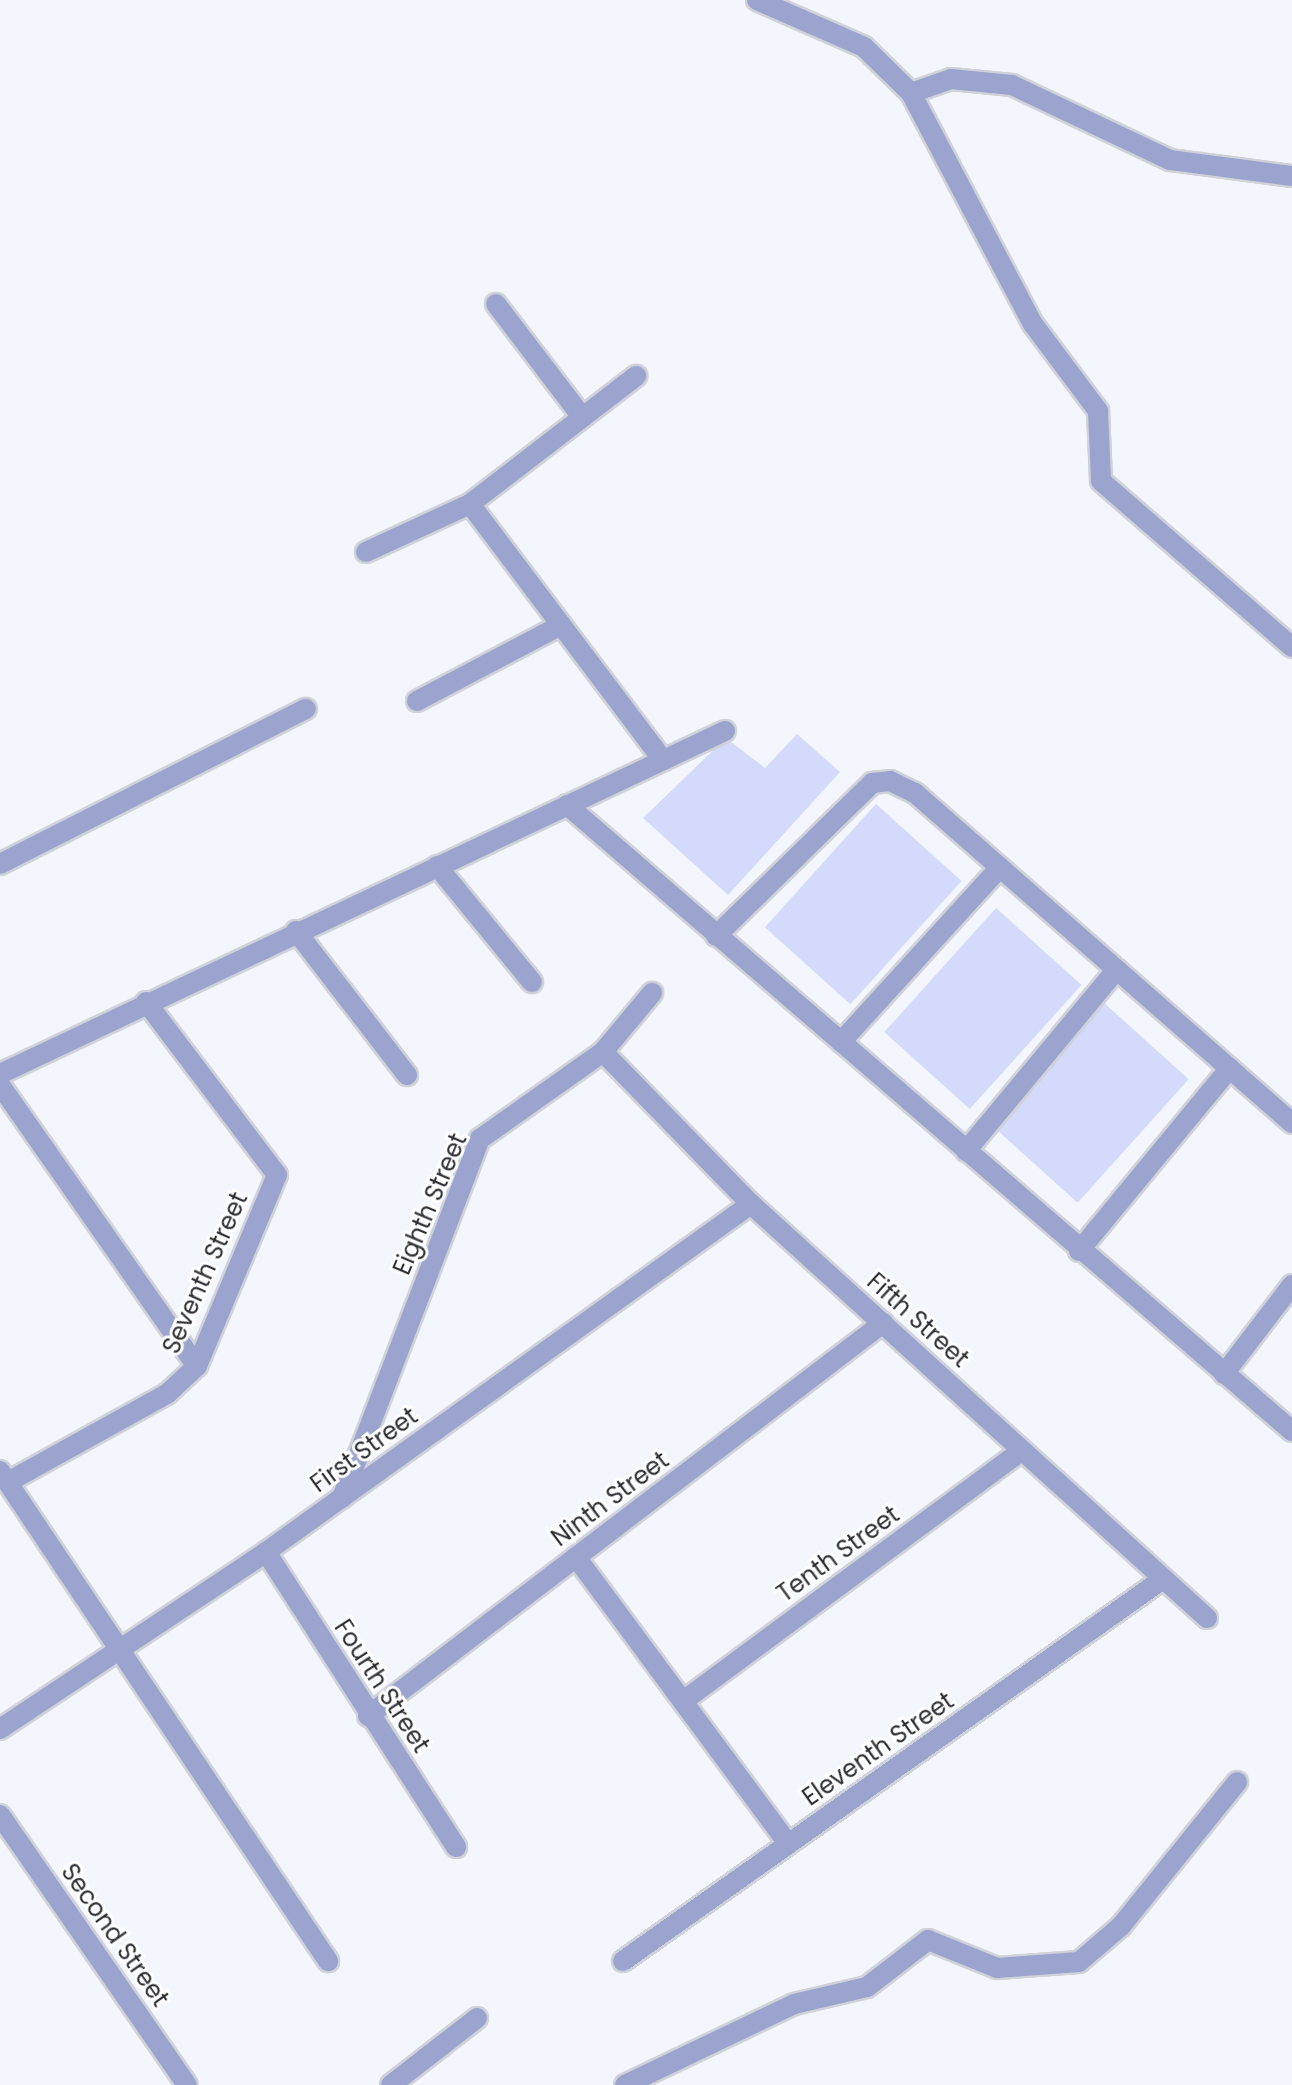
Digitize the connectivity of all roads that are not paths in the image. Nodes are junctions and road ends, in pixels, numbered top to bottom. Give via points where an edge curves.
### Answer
1 (757, 0) edge
2 (911, 93) junction
3 (1292, 176) edge
4 (496, 304) dead end
5 (636, 376) dead end
6 (582, 417) junction
7 (470, 504) junction
8 (366, 552) dead end
9 (561, 625) junction
10 (1292, 647) edge
11 (417, 701) dead end
12 (306, 709) dead end
13 (725, 731) dead end
14 (663, 760) junction
15 (567, 805) junction
16 (0, 864) edge
17 (437, 866) junction
18 (1000, 867) junction
19 (296, 931) junction
20 (716, 936) junction
21 (1117, 969) junction
22 (532, 982) dead end
23 (652, 993) dead end
24 (146, 1002) junction
25 (841, 1042) junction
26 (603, 1052) junction
27 (1230, 1068) junction
28 (0, 1074) edge
29 (407, 1075) dead end
30 (0, 1085) edge
31 (1292, 1123) edge
32 (966, 1151) junction
33 (751, 1204) junction
34 (1079, 1251) junction
35 (1292, 1285) edge
36 (883, 1323) junction
37 (197, 1366) junction
38 (1224, 1374) junction
39 (1292, 1431) edge
40 (1022, 1450) junction
41 (4, 1476) edge
42 (341, 1499) junction
43 (266, 1552) junction
44 (576, 1557) junction
45 (1163, 1579) junction
46 (1207, 1618) dead end
47 (119, 1654) junction
48 (686, 1699) junction
49 (368, 1716) junction
50 (0, 1729) edge
51 (1237, 1782) dead end
52 (0, 1815) edge
53 (788, 1844) junction
54 (456, 1847) dead end
55 (328, 1961) dead end
56 (623, 1961) dead end
57 (477, 2018) dead end
58 (187, 2085) edge
59 (391, 2085) edge
60 (625, 2085) edge

1 - 2 street via 864,47
2 - 3 street via 951,79 1012,85 1170,160
2 - 10 street via 1033,324 1098,411 1101,481
4 - 6 street
5 - 6 street
6 - 7 street
7 - 8 street
7 - 9 street
9 - 11 street
9 - 14 street
12 - 16 street
13 - 14 street
14 - 15 street
15 - 17 street
15 - 20 street
17 - 19 street
17 - 22 street
18 - 20 street via 915,793 890,781 872,783
18 - 21 street
18 - 25 street
19 - 24 street
19 - 29 street
20 - 25 street
21 - 27 street
21 - 32 street
23 - 26 street, Eighth Street
24 - 28 street
24 - 37 street, Seventh Street via 277,1175
25 - 32 street
26 - 33 street, Fifth Street
26 - 42 street, Eighth Street via 480,1139
27 - 31 street
27 - 34 street
30 - 37 street
32 - 34 street
33 - 36 street, Fifth Street
33 - 42 street, First Street
34 - 38 street
35 - 38 street
36 - 40 street, Fifth Street
36 - 44 street, Ninth Street
37 - 41 street, Seventh Street via 167,1394
38 - 39 street
40 - 45 street, Fifth Street
40 - 48 street, Tenth Street
41 - 47 street
42 - 43 street, First Street
43 - 47 street, First Street
43 - 49 street, Fourth Street
44 - 48 street
44 - 49 street, Ninth Street
45 - 46 street, Fifth Street
45 - 53 street, Eleventh Street
47 - 50 street, First Street
47 - 55 street
48 - 53 street
49 - 54 street, Fourth Street
51 - 60 street via 1121,1926 1079,1962 997,1968 928,1940 867,1987 794,2004
52 - 58 street, Second Street
53 - 56 street, Eleventh Street
57 - 59 street

